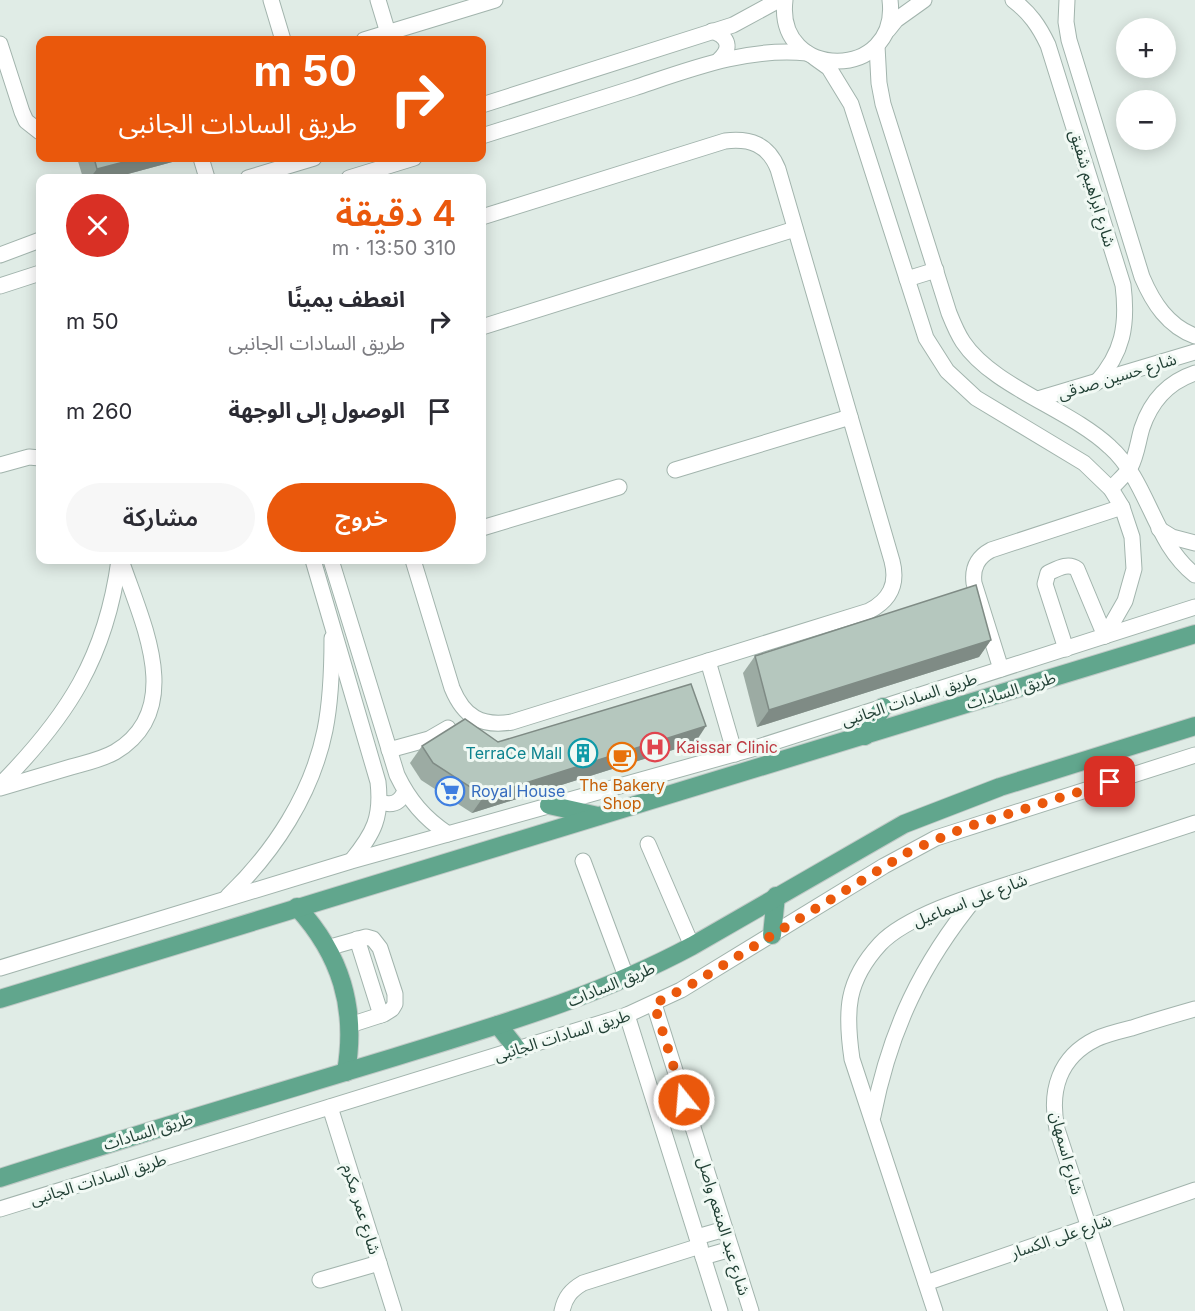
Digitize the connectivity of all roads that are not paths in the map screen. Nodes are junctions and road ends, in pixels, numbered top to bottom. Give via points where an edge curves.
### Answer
1 (271, 0) edge
2 (378, 0) edge
3 (779, 0) edge
4 (785, 0) edge
5 (890, 0) edge
6 (924, 0) edge
7 (1014, 0) edge
8 (1067, 0) edge
9 (491, 1) edge
10 (712, 32) junction
11 (388, 33) junction
12 (282, 36) edge
13 (378, 36) edge
14 (880, 42) junction
15 (0, 44) edge
16 (811, 56) junction
17 (719, 60) junction
18 (486, 104) edge
19 (36, 129) edge
20 (486, 135) edge
21 (301, 162) edge
22 (401, 162) edge
23 (261, 174) edge
24 (362, 174) edge
25 (486, 216) edge
26 (795, 230) junction
27 (36, 242) edge
28 (0, 255) edge
29 (936, 270) junction
30 (36, 274) edge
31 (907, 279) junction
32 (6, 284) edge
33 (36, 285) edge
34 (486, 326) edge
35 (1195, 336) edge
36 (1195, 352) edge
37 (1195, 374) edge
38 (1096, 383) junction
39 (1038, 399) junction
40 (850, 417) junction
41 (36, 458) edge
42 (0, 465) edge
43 (1129, 469) junction
44 (675, 470) dead end
45 (619, 487) dead end
46 (1111, 489) junction
47 (1122, 507) junction
48 (486, 527) edge
49 (1159, 529) junction
50 (1195, 543) edge
51 (119, 564) edge
52 (121, 564) edge
53 (314, 564) edge
54 (332, 564) edge
55 (414, 564) edge
56 (1195, 575) edge
57 (1195, 607) edge
58 (333, 623) junction
59 (1195, 634) edge
60 (1105, 636) junction
61 (1066, 649) junction
62 (708, 661) junction
63 (1001, 669) junction
64 (883, 707) junction
65 (1195, 726) edge
66 (448, 728) edge
67 (865, 736) junction
68 (389, 750) junction
69 (735, 754) junction
70 (1195, 755) edge
71 (0, 786) edge
72 (405, 791) junction
73 (380, 802) junction
74 (549, 806) junction
75 (600, 816) junction
76 (1195, 823) edge
77 (448, 834) junction
78 (648, 844) dead end
79 (351, 861) junction
80 (583, 861) dead end
81 (978, 895) junction
82 (776, 896) junction
83 (224, 900) junction
84 (297, 908) junction
85 (772, 935) junction
86 (692, 946) junction
87 (327, 948) junction
88 (0, 968) edge
89 (627, 980) junction
90 (0, 999) edge
91 (654, 1004) junction
92 (1195, 1009) edge
93 (627, 1016) junction
94 (350, 1025) junction
95 (498, 1025) junction
96 (516, 1050) junction
97 (346, 1071) junction
98 (330, 1107) junction
99 (872, 1119) junction
100 (0, 1178) edge
101 (1195, 1190) edge
102 (0, 1209) edge
103 (1088, 1227) junction
104 (725, 1229) junction
105 (700, 1247) junction
106 (731, 1249) junction
107 (379, 1263) junction
108 (320, 1280) dead end
109 (926, 1283) junction
110 (394, 1311) edge
111 (562, 1311) edge
112 (720, 1311) edge
113 (751, 1311) edge
114 (935, 1311) edge
115 (1116, 1311) edge

1 - 12 street
2 - 11 street
3 - 10 street
4 - 16 street via 787,28
5 - 14 street via 891,17
6 - 14 street via 896,20
7 - 38 street, شارع ابراهيم شفيق via 1039,26 1048,45 1123,285 1126,307 1119,349
8 - 35 street, شارع ابراهيم شفيق via 1069,40 1142,278 1160,311
9 - 11 street
10 - 17 street via 722,35 728,43
10 - 18 street
11 - 13 street
14 - 16 street via 848,62
14 - 29 street via 883,104
15 - 19 street via 22,112
16 - 17 street via 785,51
16 - 31 street via 829,68 851,104
17 - 20 street
21 - 23 street
22 - 24 street
25 - 26 street via 737,140 759,144 774,159
26 - 34 street
26 - 40 street
27 - 28 street
29 - 31 street
29 - 39 street via 955,328 973,354
30 - 32 street
31 - 46 street via 926,338 961,386 1084,463
32 - 33 street
36 - 38 street, شارع حسين صدقى
37 - 43 street, شارع حسين صدقى via 1159,394
38 - 39 street, شارع حسين صدقى
39 - 43 street via 1099,438
40 - 44 street
40 - 62 street via 895,573 888,596 868,610
41 - 42 street
43 - 46 street
43 - 49 street
45 - 48 street
46 - 47 street
47 - 60 street via 1132,537 1134,569 1125,601
47 - 63 street via 991,550 979,559 974,583
49 - 50 street
49 - 56 street via 1177,558
51 - 71 street via 107,621 81,683 62,713
52 - 71 street via 155,676 149,716 128,743 113,753
53 - 58 street
54 - 68 street
55 - 62 street via 455,695 468,714 481,722 512,722
57 - 60 street, طريق السادات الجانبى
58 - 73 street via 378,782
58 - 83 street via 325,731 316,762 276,841
59 - 67 main road, طريق السادات
60 - 61 street, طريق السادات الجانبى
60 - 61 street via 1077,569 1065,566 1048,573 1045,584
61 - 63 street, طريق السادات الجانبى
62 - 69 street
63 - 64 street, طريق السادات الجانبى
64 - 67 main road
64 - 69 street, طريق السادات الجانبى
65 - 82 main road, طريق السادات via 946,806 904,824
66 - 68 street via 429,739
67 - 75 main road, طريق السادات
68 - 72 street
69 - 74 street, طريق السادات الجانبى
70 - 85 street, طريق السادات الجانبى via 936,838
72 - 73 street via 395,804
72 - 77 street via 431,822
73 - 79 street via 375,824
74 - 75 main road
74 - 77 street, طريق السادات الجانبى
75 - 84 main road, طريق السادات
76 - 81 street, شارع على اسماعيل
77 - 79 street, طريق السادات الجانبى
78 - 86 street
79 - 83 street, طريق السادات الجانبى
80 - 89 street
81 - 99 street via 935,952 901,1015
81 - 99 street, شارع على اسماعيل via 900,928 882,942 856,980 847,1026 852,1059
82 - 85 main road
82 - 86 main road, طريق السادات
83 - 88 street, طريق السادات الجانبى
84 - 87 main road
84 - 90 main road, طريق السادات
85 - 91 street, طريق السادات الجانبى
86 - 89 main road, طريق السادات
87 - 94 main road via 343,985
87 - 94 street via 357,939 381,1015
89 - 95 main road, طريق السادات
91 - 93 street, طريق السادات الجانبى
91 - 104 street, شارع عبد المنعم واصل
92 - 103 street, شارع اسمهان via 1098,1038 1082,1047 1059,1075 1053,1111
93 - 96 street, طريق السادات الجانبى
93 - 105 street, شارع عبد المنعم واصل
94 - 97 main road
95 - 96 main road
95 - 97 main road, طريق السادات
96 - 98 street, طريق السادات الجانبى
97 - 100 main road, طريق السادات
98 - 102 street, طريق السادات الجانبى
98 - 107 street, شارع عمر مكرم
99 - 109 street, شارع على اسماعيل
101 - 103 street, شارع على الكسار
103 - 109 street, شارع على الكسار
103 - 115 street, شارع اسمهان
104 - 105 street
104 - 106 street, شارع عبد المنعم واصل
105 - 106 street
105 - 111 street via 583,1282 572,1289
105 - 112 street, شارع عبد المنعم واصل
106 - 113 street, شارع عبد المنعم واصل
107 - 108 street
107 - 110 street, شارع عمر مكرم
109 - 114 street, شارع على اسماعيل

